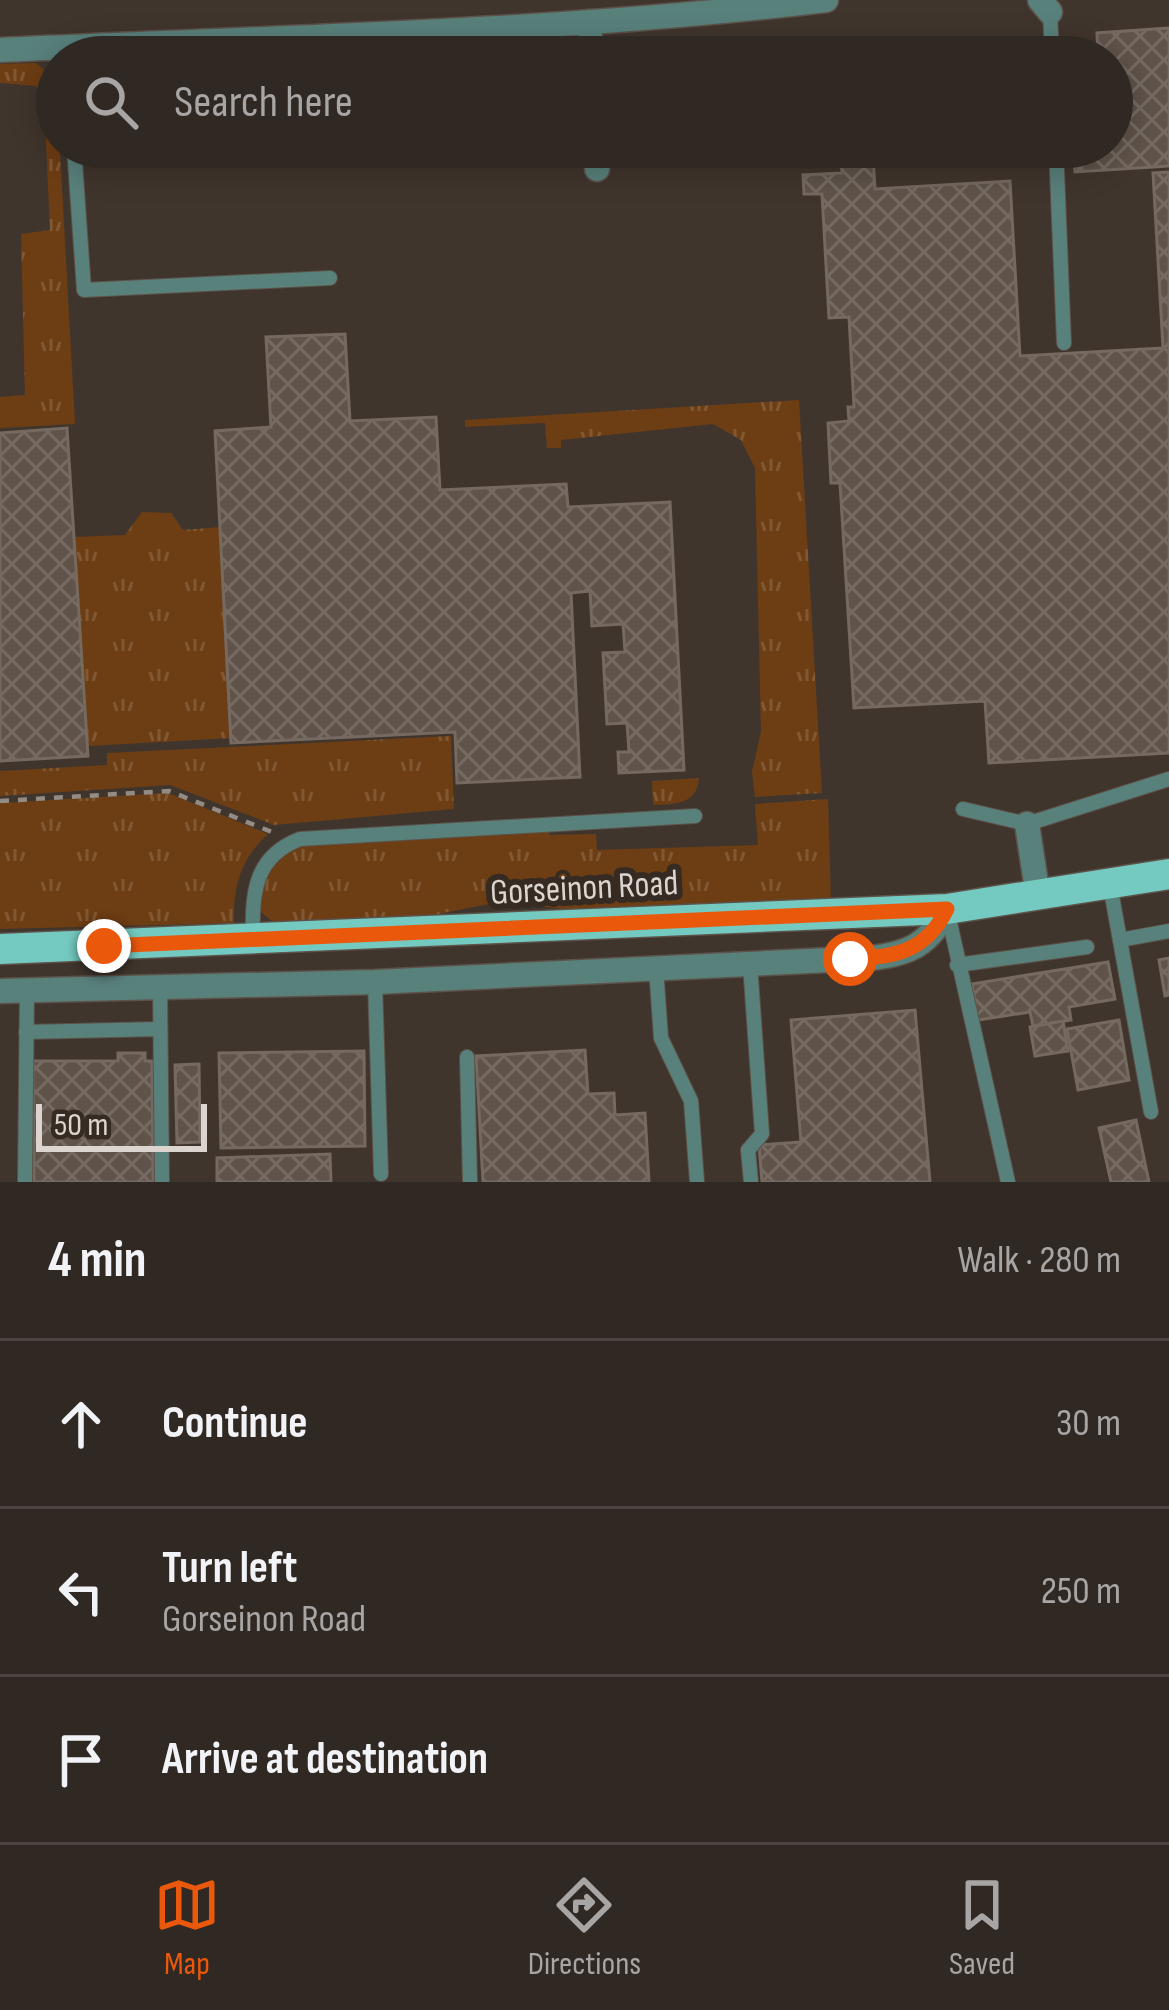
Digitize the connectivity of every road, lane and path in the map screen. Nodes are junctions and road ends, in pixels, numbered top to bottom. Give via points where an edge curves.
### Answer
1 (826, 0) edge
2 (1045, 6) edge
3 (589, 22) junction
4 (345, 36) edge
5 (590, 36) edge
6 (1049, 36) edge
7 (0, 50) edge
8 (36, 51) edge
9 (75, 168) edge
10 (1057, 168) edge
11 (329, 278) dead end
12 (1064, 344) dead end
13 (1169, 779) edge
14 (0, 801) edge
15 (963, 809) dead end
16 (695, 816) dead end
17 (1027, 824) junction
18 (294, 841) junction
19 (1169, 874) edge
20 (1110, 885) junction
21 (1038, 896) junction
22 (947, 909) junction
23 (1169, 931) edge
24 (253, 940) junction
25 (1120, 940) junction
26 (1087, 946) dead end
27 (0, 949) edge
28 (750, 964) junction
29 (957, 965) junction
30 (656, 968) junction
31 (375, 982) junction
32 (160, 987) junction
33 (27, 990) junction
34 (0, 991) edge
35 (160, 1029) junction
36 (26, 1032) junction
37 (467, 1057) dead end
38 (1151, 1112) dead end
39 (381, 1174) dead end
40 (25, 1182) edge
41 (162, 1182) edge
42 (470, 1182) edge
43 (697, 1182) edge
44 (751, 1182) edge
45 (1009, 1182) edge

1 - 3 street
2 - 6 lane
3 - 4 street
3 - 5 street
7 - 8 street
9 - 11 lane via 84,290
10 - 12 lane
13 - 17 lane
14 - 18 path via 169,791
15 - 17 lane
16 - 18 lane
17 - 21 street
18 - 24 lane via 268,858 256,880
19 - 20 main road, Gorseinon Road
20 - 21 main road, Gorseinon Road
20 - 25 lane
21 - 22 main road, Gorseinon Road
22 - 24 main road, Gorseinon Road
22 - 28 street via 927,940 903,954
22 - 29 lane
23 - 25 lane
24 - 27 main road, Gorseinon Road
25 - 38 lane
26 - 29 lane
28 - 30 street
28 - 44 lane via 761,1134 748,1150
29 - 45 lane
30 - 31 street
30 - 43 lane via 661,1038 691,1101
31 - 32 street
31 - 39 lane
32 - 33 street
32 - 35 lane
33 - 34 street
33 - 36 lane
35 - 36 lane
35 - 41 lane
36 - 40 lane
37 - 42 lane

